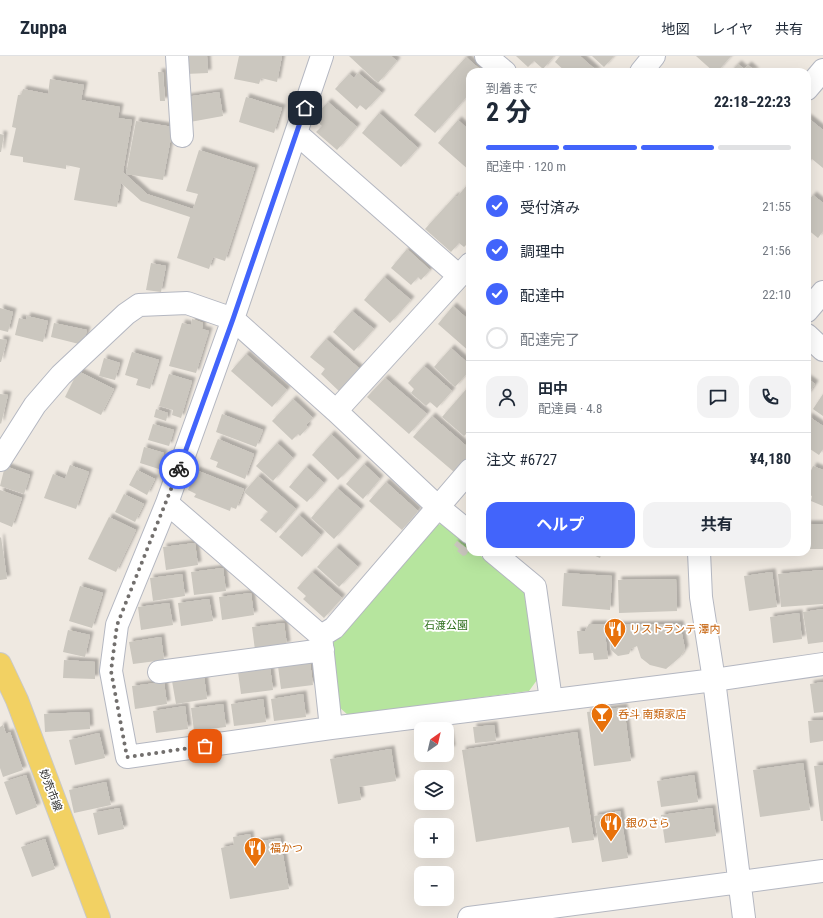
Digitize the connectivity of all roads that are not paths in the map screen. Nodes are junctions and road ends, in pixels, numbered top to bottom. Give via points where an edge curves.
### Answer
1 (177, 56) edge
2 (322, 56) edge
3 (486, 56) edge
4 (654, 56) edge
5 (500, 68) edge
6 (644, 68) edge
7 (823, 70) edge
8 (811, 84) edge
9 (296, 133) junction
10 (182, 136) dead end
11 (464, 270) edge
12 (823, 292) edge
13 (811, 306) edge
14 (233, 319) junction
15 (811, 340) edge
16 (823, 350) edge
17 (336, 411) junction
18 (0, 460) edge
19 (466, 474) edge
20 (167, 503) junction
21 (437, 506) junction
22 (466, 530) edge
23 (498, 556) edge
24 (699, 556) edge
25 (322, 643) junction
26 (0, 664) edge
27 (823, 664) edge
28 (159, 672) dead end
29 (714, 680) junction
30 (551, 700) junction
31 (331, 728) junction
32 (823, 871) edge
33 (739, 882) junction
34 (99, 918) edge
35 (469, 918) edge
36 (744, 918) edge

1 - 10 street
2 - 9 street
3 - 5 street
4 - 6 street
7 - 8 street
9 - 11 street
9 - 14 street
11 - 17 street
12 - 13 street
14 - 17 street
14 - 18 street via 187,303 139,305 61,375 35,405
14 - 20 street
15 - 16 street
17 - 21 street
19 - 21 street
20 - 25 street
20 - 31 street via 117,625 111,671 127,757
21 - 22 street
21 - 25 street
23 - 30 street via 535,587
24 - 29 street via 701,598
25 - 28 street
25 - 31 street
26 - 34 main road, 妙売市線 via 22,714
27 - 29 street
29 - 30 street
29 - 33 street
30 - 31 street
32 - 33 street
33 - 35 street
33 - 36 street

